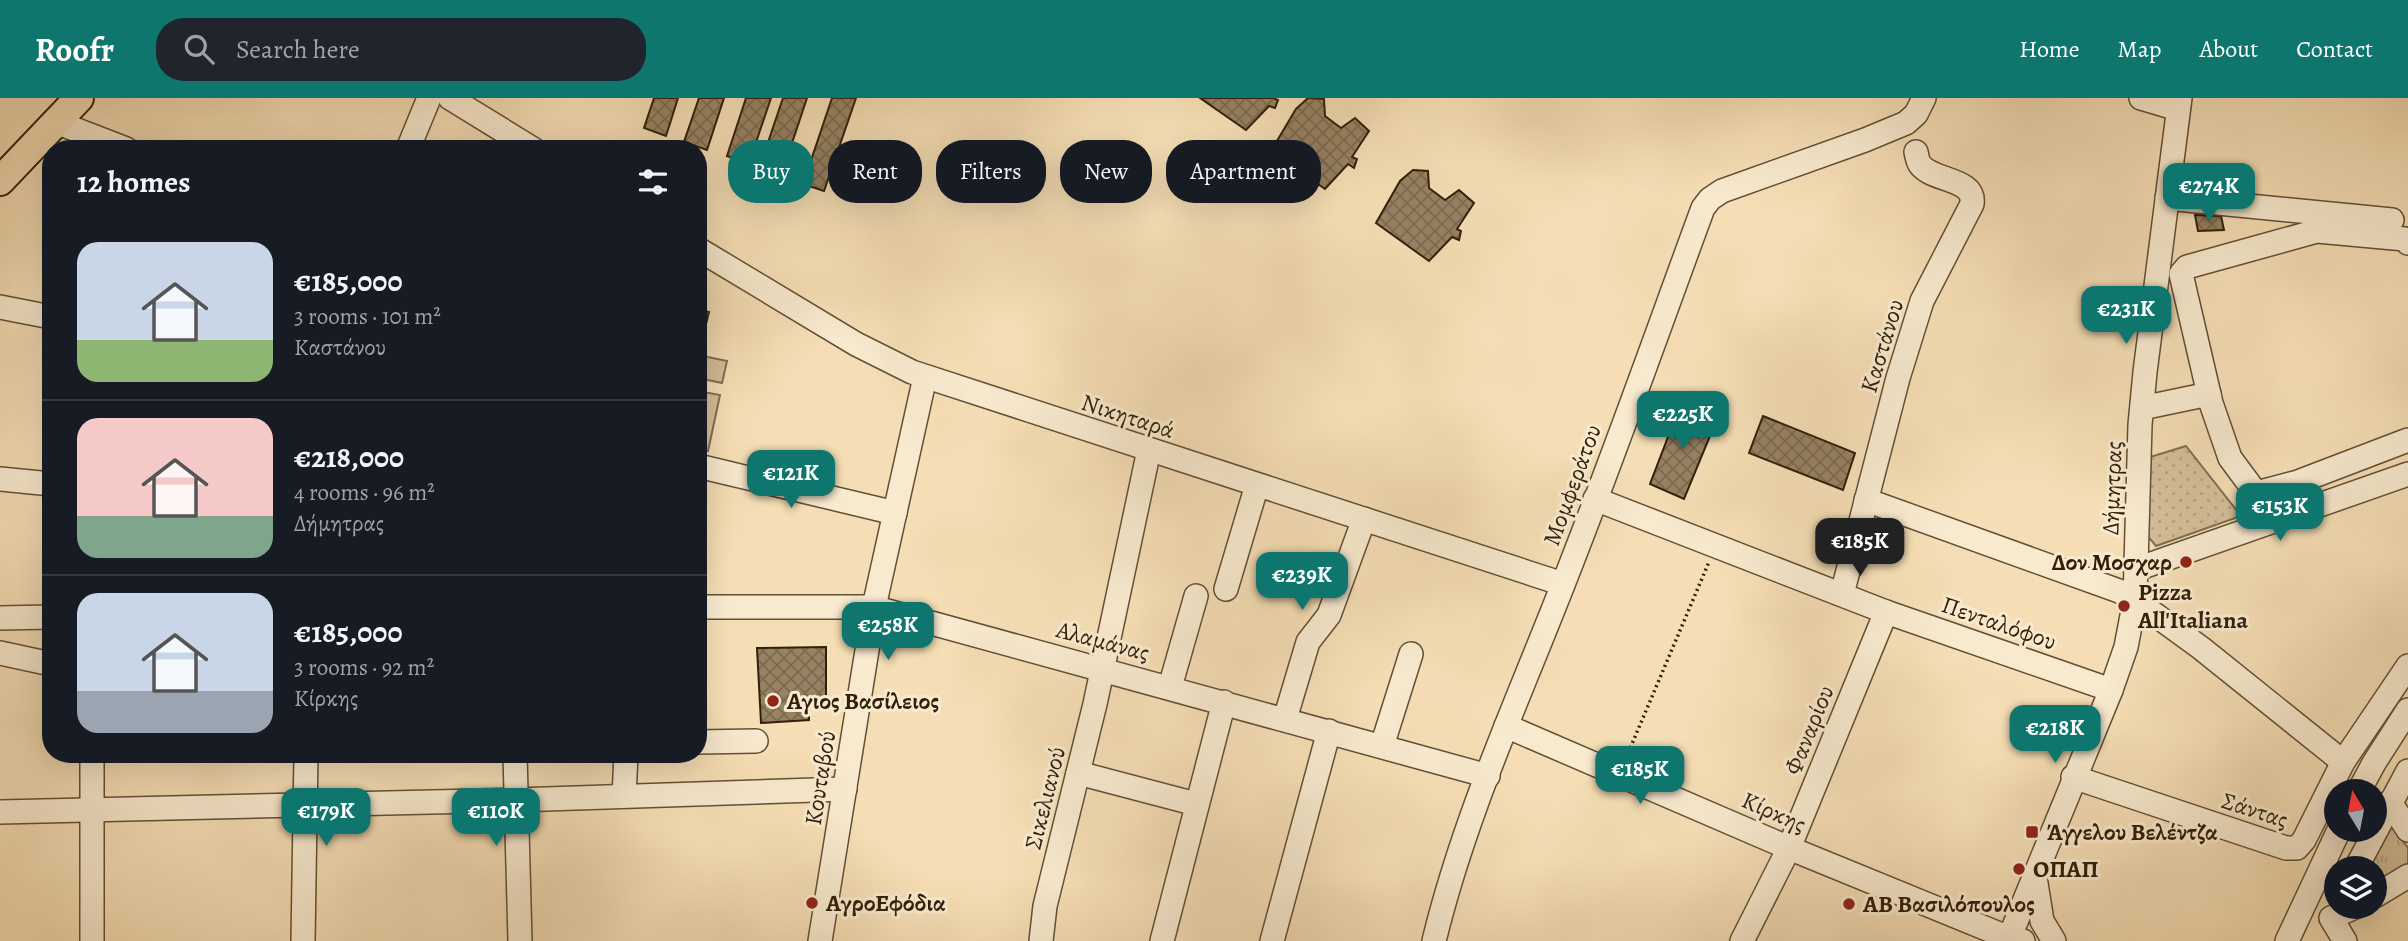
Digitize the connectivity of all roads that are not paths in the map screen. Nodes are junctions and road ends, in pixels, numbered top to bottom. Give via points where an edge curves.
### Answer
1 (79, 98) edge
2 (429, 98) edge
3 (450, 98) edge
4 (1924, 98) edge
5 (2141, 98) edge
6 (2179, 104) edge
7 (56, 122) junction
8 (103, 140) edge
9 (412, 140) edge
10 (518, 140) edge
11 (1916, 152) dead end
12 (0, 181) edge
13 (2167, 198) junction
14 (2392, 220) dead end
15 (2408, 243) edge
16 (707, 253) edge
17 (0, 307) edge
18 (42, 315) edge
19 (925, 377) junction
20 (2209, 394) junction
21 (2142, 408) junction
22 (2408, 440) edge
23 (1149, 450) junction
24 (707, 468) edge
25 (2408, 474) edge
26 (0, 479) edge
27 (42, 483) edge
28 (1257, 485) junction
29 (1595, 499) junction
30 (1866, 500) junction
31 (895, 513) junction
32 (1364, 519) junction
33 (2137, 569) junction
34 (1563, 584) junction
35 (1226, 589) dead end
36 (1842, 594) junction
37 (2127, 595) junction
38 (1196, 596) dead end
39 (707, 607) edge
40 (874, 607) junction
41 (1886, 612) junction
42 (42, 617) edge
43 (0, 618) edge
44 (0, 653) edge
45 (1411, 654) dead end
46 (42, 662) edge
47 (2408, 666) edge
48 (1103, 668) junction
49 (1170, 687) junction
50 (2111, 690) junction
51 (1224, 702) junction
52 (2408, 710) edge
53 (1285, 719) junction
54 (1506, 726) junction
55 (1329, 731) junction
56 (756, 741) dead end
57 (707, 742) edge
58 (1382, 746) junction
59 (2343, 762) junction
60 (92, 763) edge
61 (306, 763) edge
62 (515, 763) edge
63 (626, 763) edge
64 (2408, 771) edge
65 (1078, 773) junction
66 (1488, 776) junction
67 (2073, 777) junction
68 (2365, 779) edge
69 (845, 789) junction
70 (625, 796) junction
71 (516, 800) junction
72 (2390, 802) junction
73 (1196, 804) junction
74 (305, 805) junction
75 (92, 810) junction
76 (0, 812) edge
77 (2408, 830) edge
78 (2333, 842) edge
79 (1789, 848) junction
80 (2362, 856) edge
81 (2035, 874) junction
82 (2408, 876) edge
83 (2387, 889) edge
84 (2331, 919) edge
85 (2337, 919) edge
86 (2013, 940) edge
87 (92, 941) edge
88 (303, 941) edge
89 (520, 941) edge
90 (820, 941) edge
91 (1041, 941) edge
92 (1162, 941) edge
93 (1272, 941) edge
94 (1434, 941) edge
95 (1742, 941) edge
96 (2054, 941) edge
97 (2287, 941) edge
98 (2320, 941) edge
99 (2345, 941) edge

1 - 7 main road
2 - 9 street
3 - 10 street
4 - 29 street, Μομφεράτου via 1906,123 1710,199
5 - 6 street
6 - 13 street, Δήμητρας
7 - 8 street
7 - 12 main road
11 - 30 street, Καστάνου via 1926,170 1968,189 1973,198 1922,301
13 - 14 street
13 - 21 street, Δήμητρας
15 - 20 street via 2405,239 2317,231 2187,267 2181,274
16 - 19 street, Νικηταρά via 856,344
17 - 18 street
19 - 23 street, Νικηταρά
19 - 31 street, Κουταβού
20 - 21 street
20 - 22 street via 2230,458 2256,493
21 - 33 street, Δήμητρας
23 - 28 street, Νικηταρά
23 - 48 street, Σικελιανού
24 - 31 street
25 - 33 street
26 - 27 street
28 - 32 street, Νικηταρά
28 - 35 street
29 - 34 street, Μομφεράτου
29 - 36 street, Πενταλόφου
30 - 36 street, Καστάνου
30 - 37 street
31 - 40 street, Κουταβού
32 - 34 street, Νικηταρά
32 - 53 street via 1329,615 1308,642
33 - 37 street, Δήμητρας
34 - 54 street, Μομφεράτου
36 - 41 street, Πενταλόφου
37 - 50 street, Δήμητρας via 2126,646
37 - 59 street
38 - 49 street
39 - 40 street, Αλαμάνας
40 - 48 street, Αλαμάνας
40 - 69 street, Κουταβού
41 - 50 street, Πενταλόφου
41 - 79 street, Φαναρίου
42 - 43 street
44 - 46 street
45 - 58 street
47 - 59 street, Σάντας
48 - 49 street, Αλαμάνας
48 - 65 street, Σικελιανού
49 - 51 street, Αλαμάνας
50 - 67 street, Δήμητρας
51 - 53 street, Αλαμάνας
51 - 73 street
52 - 68 street
53 - 55 street, Αλαμάνας
54 - 66 street, Μομφεράτου
54 - 79 street, Κίρκης
55 - 58 street, Αλαμάνας
55 - 93 street
56 - 57 street
58 - 66 street, Αλαμάνας
59 - 67 street, Σάντας via 2304,840 2294,849
60 - 75 street
61 - 74 street
62 - 71 street
63 - 70 street
64 - 72 street
65 - 73 street
65 - 91 street, Σικελιανού via 1045,906
66 - 94 street, Μομφεράτου
67 - 81 street, Δήμητρας
69 - 70 street
69 - 90 street, Κουταβού
70 - 71 street
71 - 74 street
71 - 89 street
72 - 77 street
72 - 80 street
73 - 92 street
74 - 75 street
74 - 88 street
75 - 76 street
75 - 87 street
78 - 97 street
79 - 86 street, Κίρκης
79 - 95 street, Φαναρίου
81 - 86 street, Δήμητρας
81 - 96 street via 2042,921
82 - 83 street
84 - 98 street
85 - 99 street

